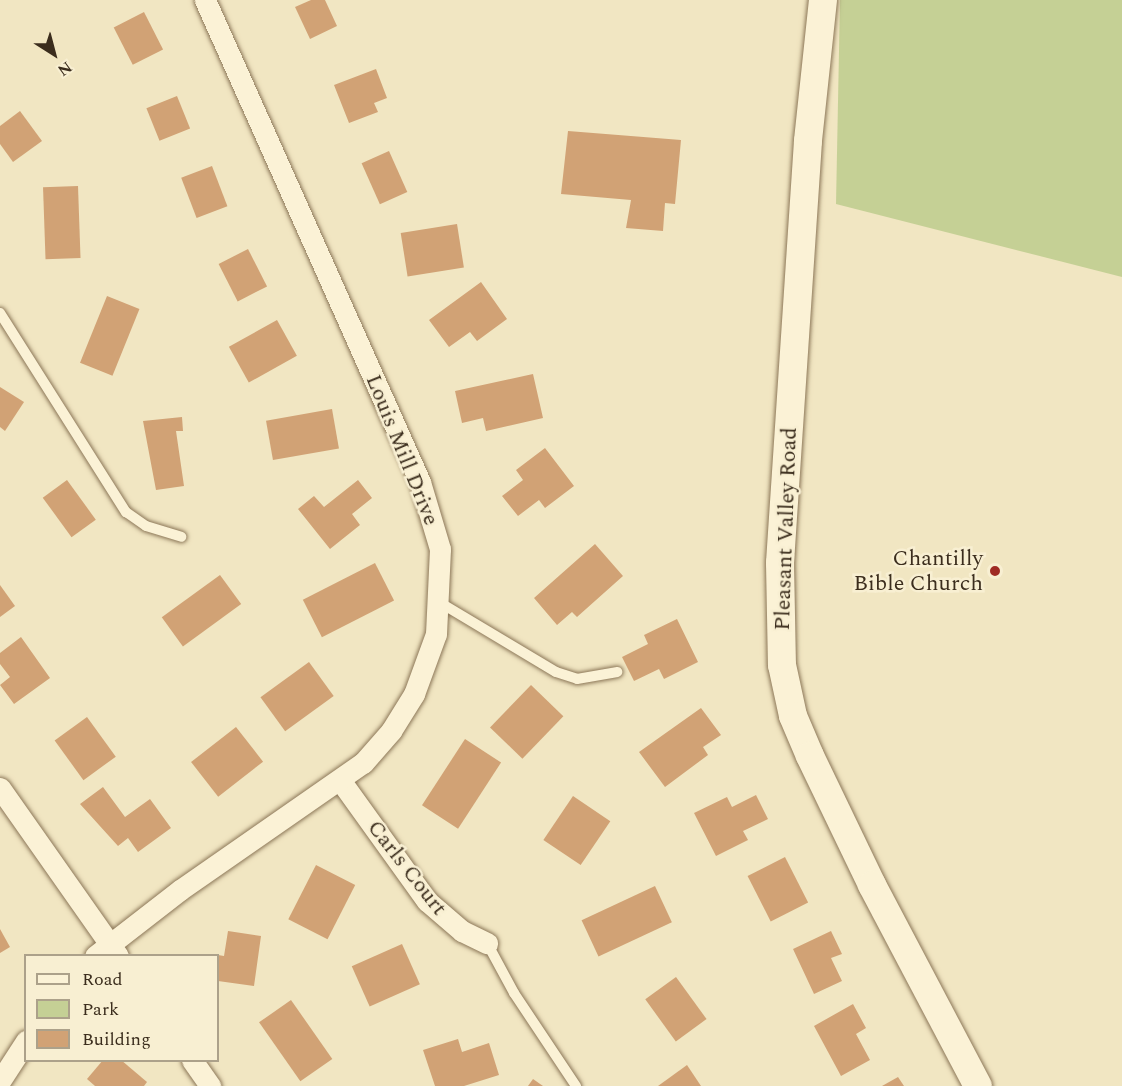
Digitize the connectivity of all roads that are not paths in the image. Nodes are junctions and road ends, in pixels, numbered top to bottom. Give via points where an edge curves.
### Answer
1 (206, 0) edge
2 (823, 0) edge
3 (0, 313) edge
4 (181, 537) dead end
5 (439, 602) junction
6 (617, 672) dead end
7 (340, 780) junction
8 (0, 788) edge
9 (487, 943) joint
10 (107, 951) edge
11 (24, 1044) edge
12 (193, 1062) edge
13 (0, 1082) edge
14 (210, 1086) edge
15 (576, 1086) edge
16 (978, 1086) edge

1 - 5 street, Louis Mill Drive via 420,482 440,549
2 - 16 main road, Pleasant Valley Road via 808,141 780,563 782,665 793,716 810,756 872,885
3 - 4 lane via 126,512 146,526
5 - 6 lane via 556,672 577,679
5 - 7 street, Louis Mill Drive via 436,634 414,694 363,763
7 - 9 street, Carls Court via 438,913
7 - 10 street, Louis Mill Drive
8 - 10 street
9 - 15 lane via 514,993
11 - 13 street
12 - 14 street

